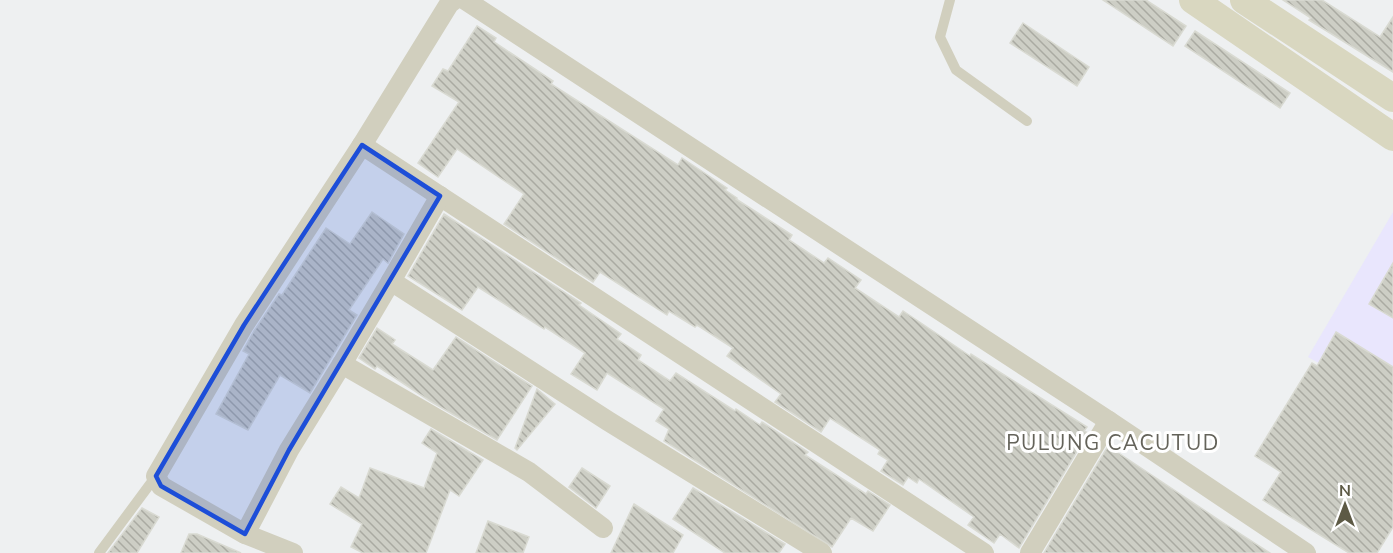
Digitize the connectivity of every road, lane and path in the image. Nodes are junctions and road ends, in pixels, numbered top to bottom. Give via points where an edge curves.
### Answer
1 (454, 0) edge
2 (465, 0) edge
3 (950, 0) edge
4 (1194, 0) edge
5 (1244, 0) edge
6 (1393, 98) edge
7 (1027, 121) dead end
8 (1393, 137) edge
9 (362, 145) junction
10 (440, 196) junction
11 (391, 281) junction
12 (342, 364) junction
13 (1109, 421) junction
14 (156, 476) junction
15 (603, 528) dead end
16 (245, 534) junction
17 (99, 553) edge
18 (293, 553) edge
19 (822, 553) edge
20 (984, 553) edge
21 (1030, 553) edge
22 (1306, 553) edge

1 - 9 street
2 - 13 street
3 - 7 lane via 940,37 956,70
4 - 8 street
5 - 6 street
9 - 10 street
9 - 14 street via 244,325
10 - 11 street
10 - 20 street
11 - 12 street
11 - 19 street
12 - 15 street via 529,472
12 - 16 street via 289,450
13 - 21 street
13 - 22 street
14 - 16 street via 161,486
14 - 17 lane
16 - 18 street

